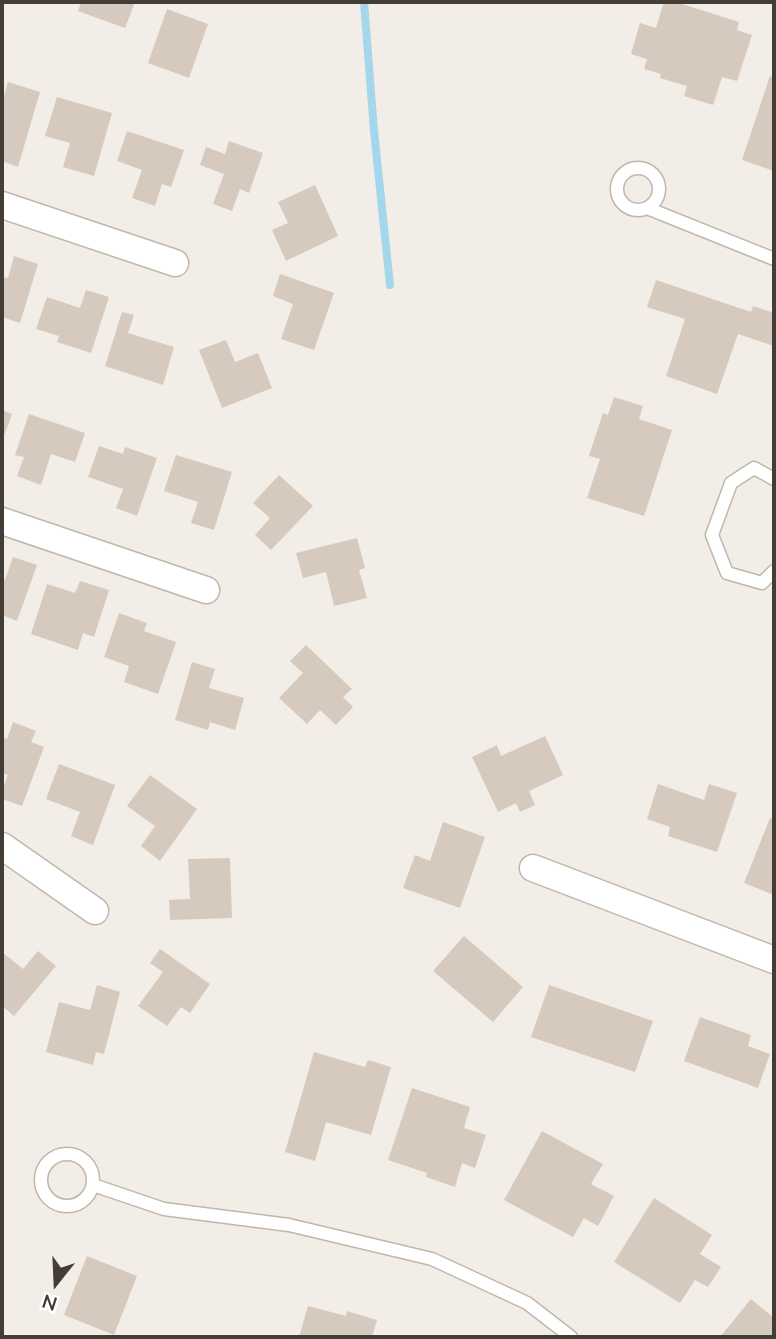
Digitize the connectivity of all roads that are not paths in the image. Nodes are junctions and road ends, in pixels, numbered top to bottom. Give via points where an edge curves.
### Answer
1 (2, 205) edge
2 (648, 208) dead end
3 (774, 259) edge
4 (175, 262) dead end
5 (774, 479) edge
6 (2, 521) edge
7 (774, 571) edge
8 (206, 590) dead end
9 (2, 845) edge
10 (533, 868) dead end
11 (95, 911) dead end
12 (774, 960) edge
13 (93, 1185) junction
14 (571, 1337) edge

1 - 4 street
2 - 3 lane
5 - 7 lane via 754,468 731,483 712,535 727,573 762,583
6 - 8 street
9 - 11 street
10 - 12 street
13 - 13 lane via 89,1165 71,1154 51,1158 40,1176 45,1195 62,1206 82,1202
13 - 14 lane via 164,1209 289,1225 432,1259 527,1303

